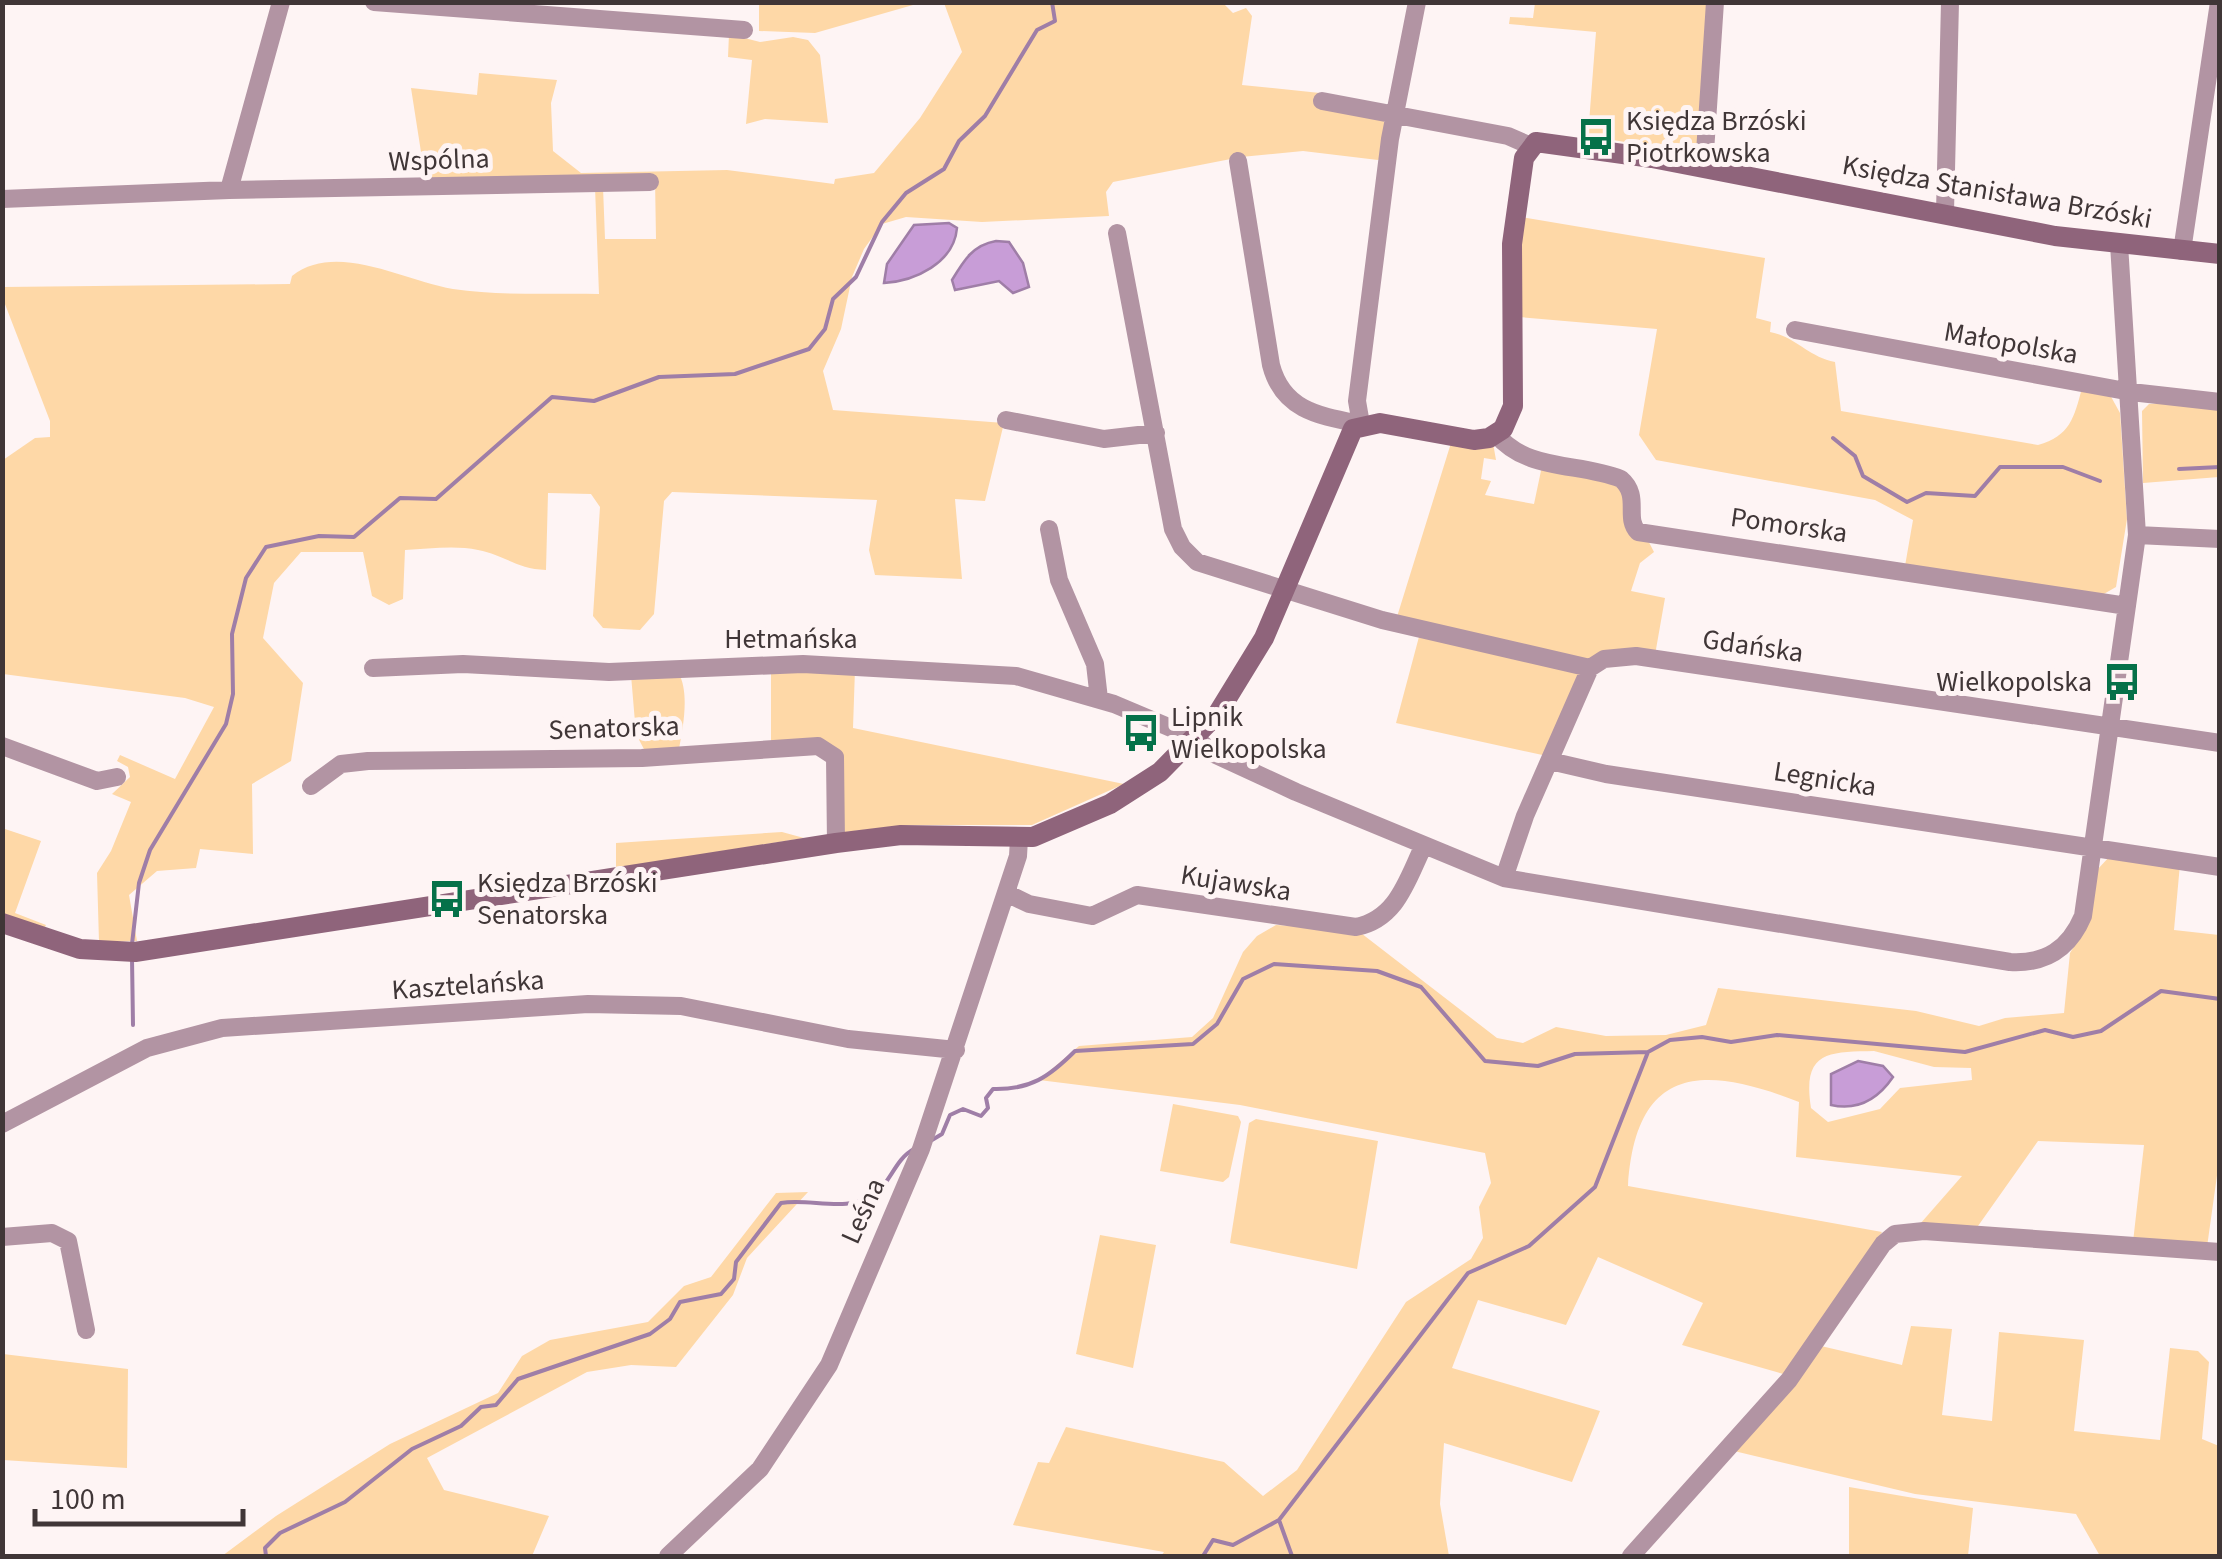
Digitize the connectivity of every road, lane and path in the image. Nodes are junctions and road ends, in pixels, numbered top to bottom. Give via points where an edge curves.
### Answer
1 (280, 2) edge
2 (374, 2) edge
3 (638, 2) edge
4 (1417, 2) edge
5 (1715, 2) edge
6 (1950, 2) edge
7 (2219, 2) edge
8 (634, 24) junction
9 (744, 30) dead end
10 (2215, 81) edge
11 (1322, 101) dead end
12 (1396, 114) junction
13 (1531, 146) junction
14 (1238, 160) dead end
15 (1704, 167) junction
16 (650, 182) dead end
17 (229, 190) junction
18 (2, 199) edge
19 (1945, 212) junction
20 (1116, 233) dead end
21 (2119, 244) junction
22 (2182, 251) junction
23 (2220, 254) edge
24 (1795, 330) dead end
25 (2131, 392) junction
26 (2220, 402) edge
27 (1006, 420) dead end
28 (1361, 424) junction
29 (1156, 433) junction
30 (1496, 434) junction
31 (1049, 530) dead end
32 (2137, 535) junction
33 (2220, 539) edge
34 (1288, 590) junction
35 (2126, 606) junction
36 (373, 668) dead end
37 (1590, 668) junction
38 (1099, 698) junction
39 (2110, 724) junction
40 (1197, 739) junction
41 (2220, 743) edge
42 (2, 746) edge
43 (1550, 761) junction
44 (116, 777) dead end
45 (311, 786) dead end
46 (1019, 839) junction
47 (836, 842) junction
48 (1424, 846) junction
49 (2094, 846) junction
50 (2220, 867) edge
51 (1504, 878) junction
52 (1006, 893) junction
53 (2, 923) edge
54 (956, 1050) junction
55 (2, 1124) edge
56 (2, 1238) edge
57 (2220, 1252) edge
58 (86, 1330) dead end
59 (668, 1556) edge
60 (1631, 1556) edge

1 - 17 street
2 - 8 street
3 - 8 street
4 - 12 street
5 - 15 street
6 - 19 street
7 - 10 street
8 - 9 street
10 - 22 street
11 - 12 street
12 - 13 street, Księdza Stanisława Brzóski
12 - 28 street via 1356,401
13 - 15 street, Księdza Stanisława Brzóski via 1543,141
13 - 30 street via 1512,244 1514,406
14 - 28 street via 1279,388 1308,412
15 - 19 street, Księdza Stanisława Brzóski
16 - 17 street, Wspólna
17 - 18 street, Wspólna
19 - 21 street, Księdza Stanisława Brzóski
20 - 29 street, Gdańska
21 - 22 street, Księdza Stanisława Brzóski
21 - 25 street
22 - 23 street, Księdza Stanisława Brzóski
24 - 25 street, Małopolska
25 - 26 street, Małopolska
25 - 32 street
27 - 29 street via 1104,439
28 - 30 street via 1474,440
28 - 34 street via 1347,438
29 - 34 street, Gdańska via 1182,547 1198,562
30 - 35 street, Pomorska via 1527,459 1622,479 1632,490 1638,532
31 - 38 street via 1059,580 1095,664
32 - 33 street
32 - 35 street
34 - 37 street, Gdańska via 1450,638
34 - 40 street via 1238,685
35 - 39 street
36 - 38 street, Hetmańska via 926,668 1016,676
37 - 39 street, Gdańska via 1604,659 1636,656
37 - 43 street
38 - 40 street, Hetmańska
39 - 41 street, Gdańska
39 - 49 street
40 - 46 street via 1110,804 1054,831
40 - 48 street via 1214,754
42 - 44 street via 98,781
43 - 49 street, Legnicka
43 - 51 street
45 - 47 street, Senatorska via 341,764 368,761 615,759 818,746 835,757
46 - 47 street via 902,835
46 - 52 street, Leśna
47 - 53 street via 131,953 80,949
48 - 51 street
48 - 52 street, Kujawska via 1392,908 1356,926 1137,896 1092,916
49 - 50 street
49 - 51 street via 2077,932 2057,952 2028,963
52 - 54 street, Leśna
54 - 55 street, Kasztelańska via 848,1039 681,1006 588,1004 222,1028 147,1048
54 - 59 street, Leśna via 846,1330 813,1393 760,1468
56 - 58 street via 52,1233 68,1241
57 - 60 street via 2005,1233 1895,1234 1789,1380

